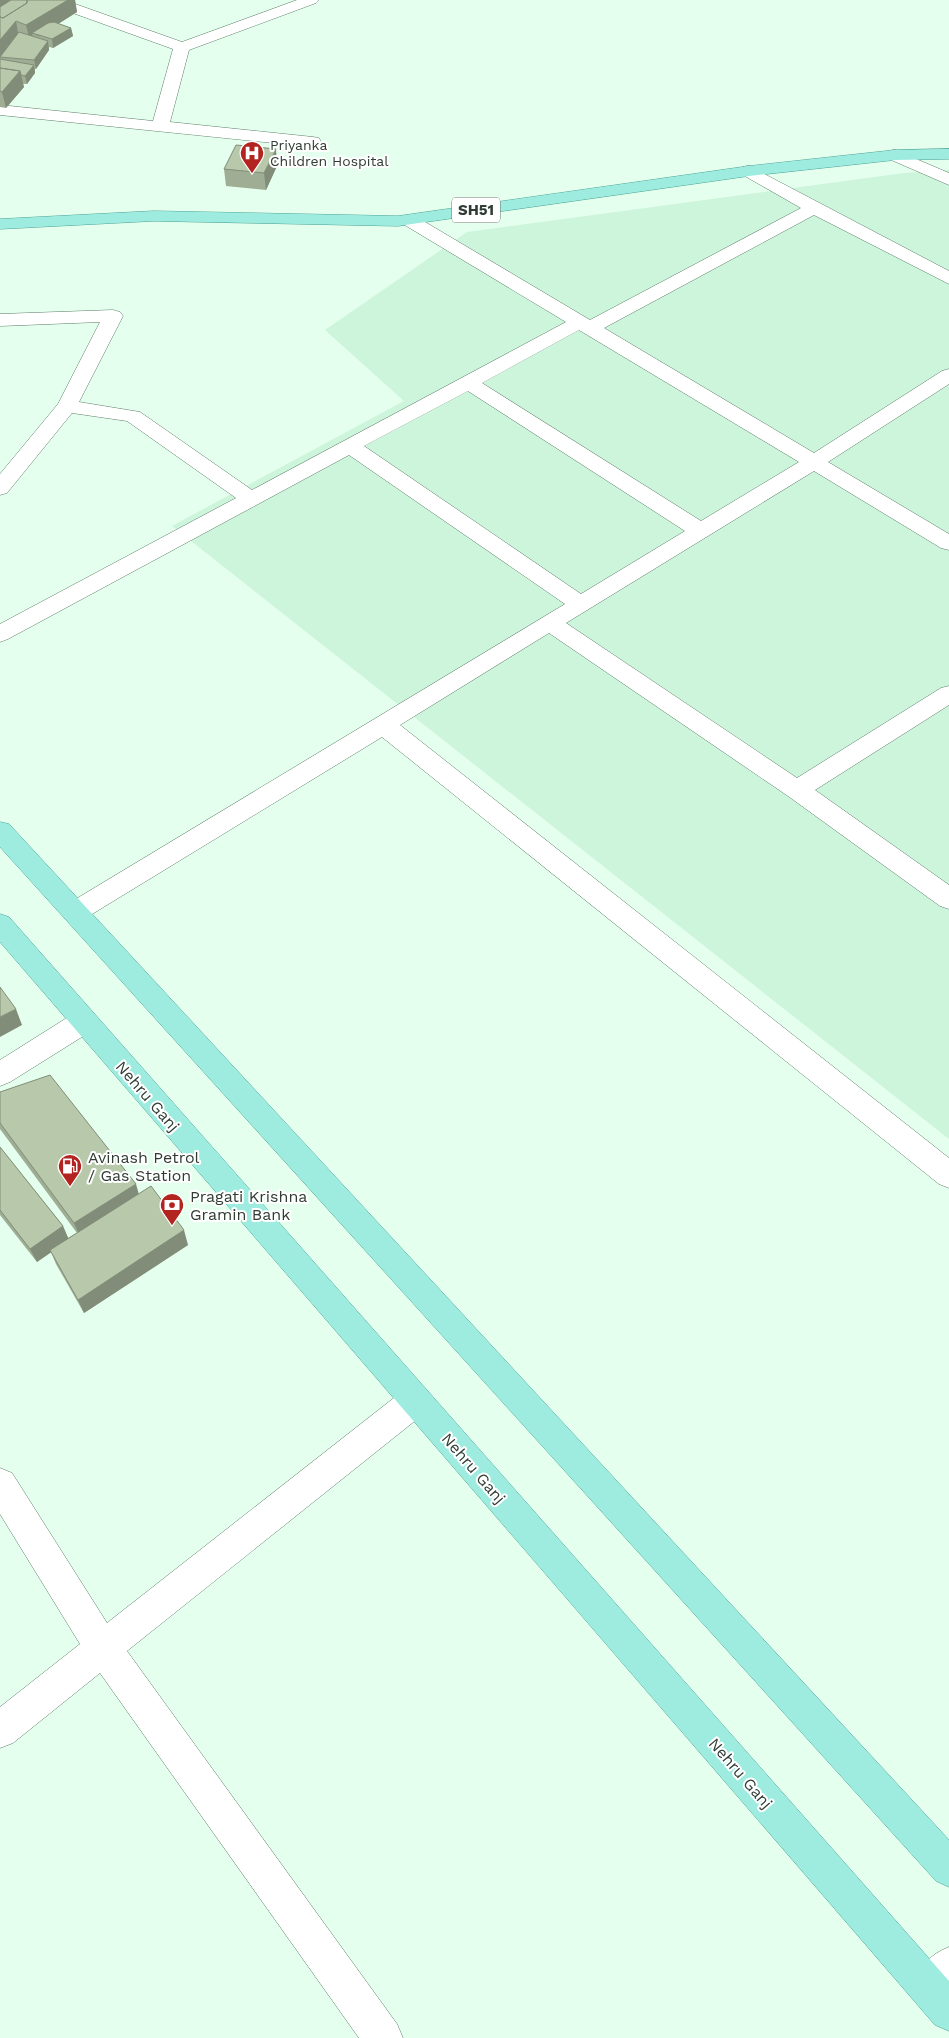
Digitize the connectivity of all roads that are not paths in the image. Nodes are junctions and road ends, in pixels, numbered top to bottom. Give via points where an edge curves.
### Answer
1 (50, 0) edge
2 (311, 0) edge
3 (182, 47) junction
4 (0, 110) edge
5 (160, 127) junction
6 (313, 142) dead end
7 (949, 154) edge
8 (895, 155) junction
9 (749, 171) junction
10 (949, 180) edge
11 (814, 208) junction
12 (409, 220) junction
13 (0, 224) edge
14 (949, 278) edge
15 (0, 320) edge
16 (585, 325) junction
17 (949, 375) edge
18 (468, 382) junction
19 (67, 406) junction
20 (350, 446) junction
21 (814, 462) junction
22 (0, 488) edge
23 (251, 499) junction
24 (701, 531) junction
25 (949, 543) edge
26 (581, 604) junction
27 (550, 623) junction
28 (0, 634) edge
29 (949, 694) edge
30 (383, 724) junction
31 (797, 790) junction
32 (0, 831) edge
33 (949, 899) edge
34 (74, 912) junction
35 (0, 924) edge
36 (83, 1022) junction
37 (0, 1074) edge
38 (949, 1175) edge
39 (415, 1401) junction
40 (0, 1484) edge
41 (103, 1648) junction
42 (0, 1730) edge
43 (949, 1868) edge
44 (942, 1989) edge
45 (383, 2038) edge

1 - 3 street
2 - 3 street
3 - 5 street
4 - 5 street
5 - 6 street
7 - 8 main road, SH51
8 - 9 main road, SH51
8 - 10 street
9 - 11 street
9 - 12 main road, SH51
11 - 14 street
11 - 16 street
12 - 13 main road, SH51 via 154,216
12 - 16 street
15 - 19 street via 113,316
16 - 18 street
16 - 21 street
17 - 21 street
18 - 20 street
18 - 24 street
19 - 22 street
19 - 23 street via 133,416
20 - 23 street
20 - 26 street
21 - 24 street
21 - 25 street
23 - 28 street
24 - 26 street
26 - 27 street
27 - 30 street
27 - 31 street
29 - 31 street
30 - 34 street
30 - 38 street
31 - 33 street
32 - 34 main road
34 - 43 main road
35 - 36 main road, Nehru Ganj
36 - 37 street
36 - 39 main road, Nehru Ganj
39 - 41 street
39 - 44 main road, Nehru Ganj
40 - 41 street
41 - 42 street
41 - 45 street

